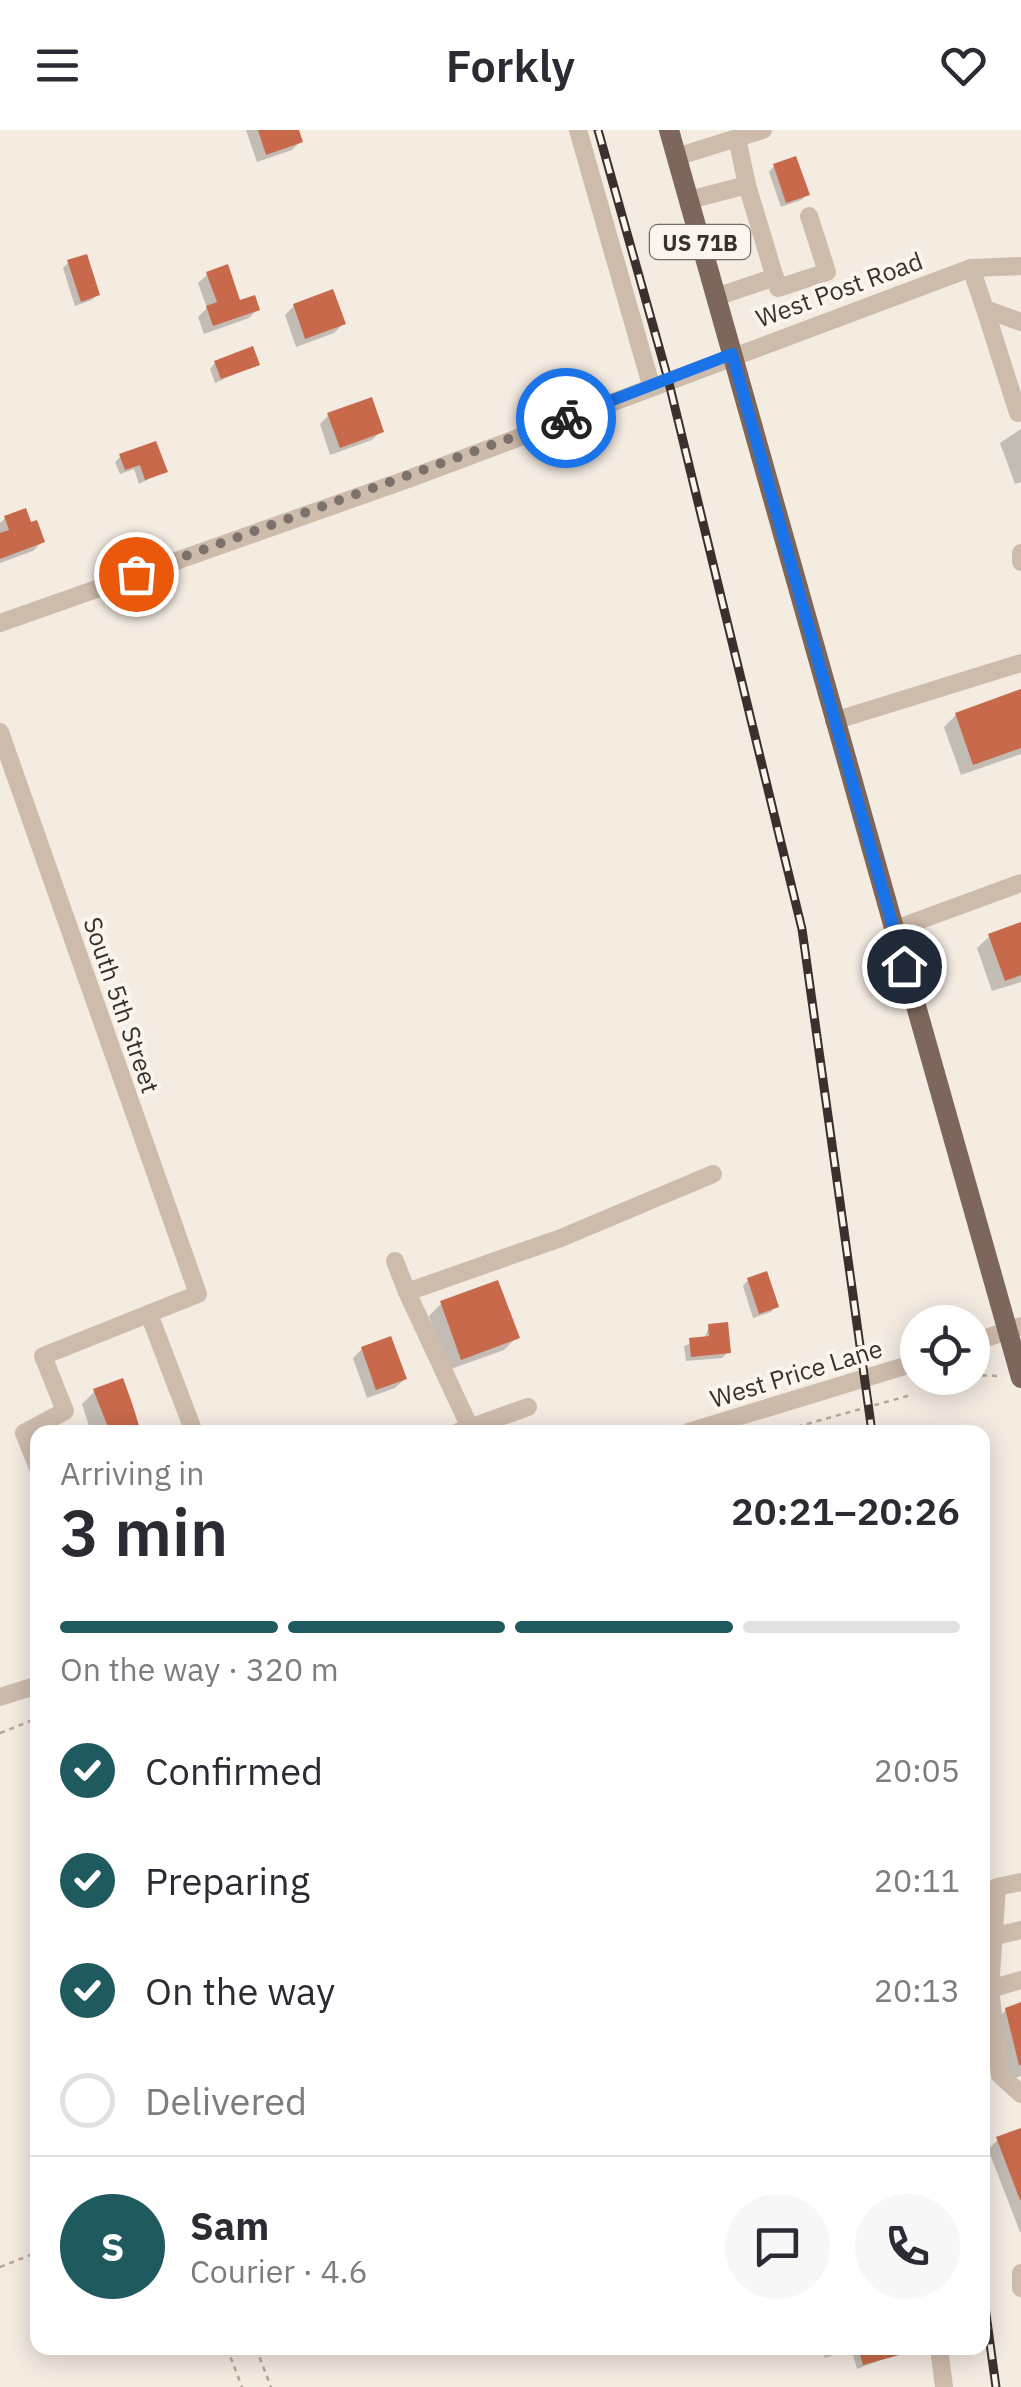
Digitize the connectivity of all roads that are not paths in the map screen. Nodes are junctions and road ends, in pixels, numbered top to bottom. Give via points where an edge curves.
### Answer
1 (578, 130) edge
2 (669, 130) edge
3 (763, 130) edge
4 (738, 138) junction
5 (676, 156) junction
6 (747, 185) junction
7 (688, 200) junction
8 (809, 216) dead end
9 (1021, 266) edge
10 (971, 268) junction
11 (775, 277) junction
12 (716, 297) junction
13 (985, 309) junction
14 (1021, 322) edge
15 (732, 354) junction
16 (650, 386) junction
17 (1018, 414) dead end
18 (1021, 553) edge
19 (1021, 562) edge
20 (0, 623) edge
21 (1021, 663) edge
22 (834, 721) junction
23 (0, 732) edge
24 (1021, 883) edge
25 (893, 930) junction
26 (713, 1174) dead end
27 (394, 1261) dead end
28 (407, 1292) junction
29 (148, 1314) junction
30 (1014, 1328) edge
31 (990, 1337) edge
32 (900, 1367) edge
33 (1021, 1378) edge
34 (528, 1407) dead end
35 (39, 1425) edge
36 (191, 1425) edge
37 (464, 1425) edge
38 (482, 1425) edge
39 (711, 1425) edge
40 (30, 1688) edge
41 (0, 1697) edge
42 (1021, 1882) edge
43 (1021, 1930) edge
44 (995, 1936) junction
45 (1021, 1980) edge
46 (990, 1989) junction
47 (1021, 2094) edge
48 (1021, 2273) edge
49 (1021, 2288) edge
50 (941, 2355) edge
51 (944, 2387) edge

1 - 16 street
2 - 5 main road, US 71B
3 - 4 street
4 - 5 street
4 - 6 street
5 - 7 main road, US 71B
6 - 7 street
6 - 11 street
7 - 12 main road, US 71B
8 - 11 street via 827,272 778,288
9 - 10 street, West Post Road
10 - 13 street
10 - 15 street, West Post Road
11 - 12 street
12 - 15 main road, US 71B
13 - 14 street
13 - 17 street
15 - 16 street, West Post Road
15 - 22 main road, US 71B
16 - 20 street, West Post Road
18 - 19 street
21 - 22 street
22 - 25 main road, US 71B
23 - 29 street, South 5th Street via 198,1294
24 - 25 street
25 - 30 main road, US 71B
26 - 28 street via 561,1238
27 - 28 street
28 - 37 street
29 - 35 street via 43,1356 65,1411
29 - 36 street
30 - 31 street
30 - 33 main road, US 71B
32 - 39 street, West Price Lane
34 - 38 street
40 - 41 street
42 - 44 street via 997,1887
43 - 44 street
44 - 46 street
45 - 46 street
46 - 47 street via 1000,2075
48 - 49 street
50 - 51 street

